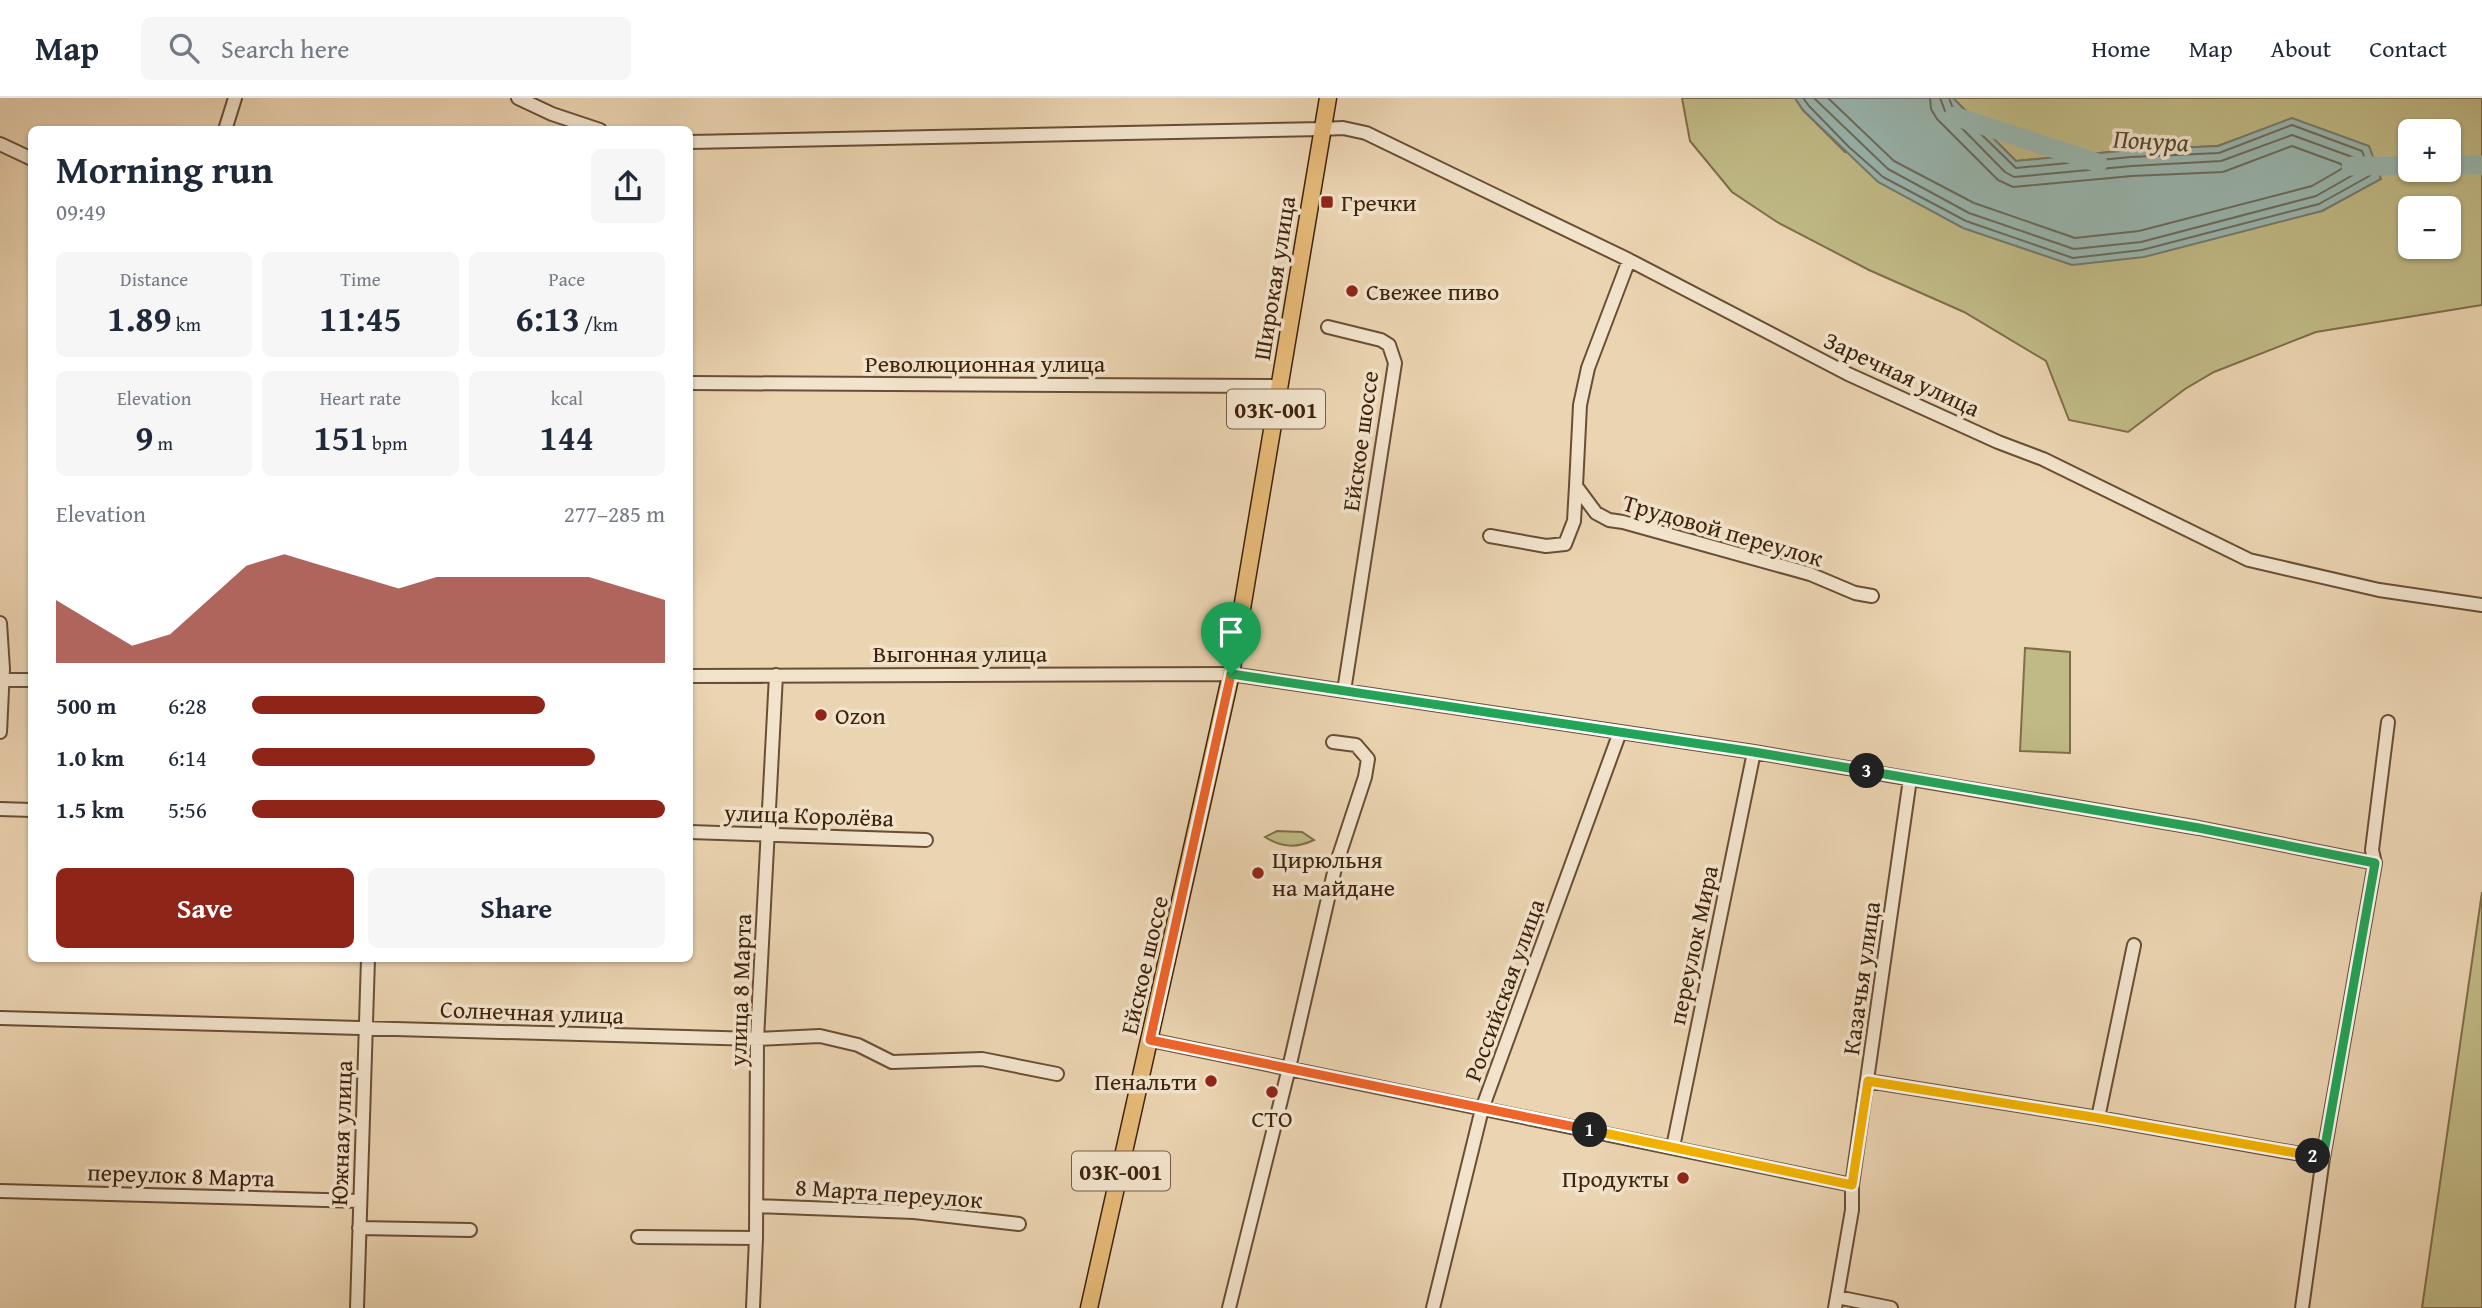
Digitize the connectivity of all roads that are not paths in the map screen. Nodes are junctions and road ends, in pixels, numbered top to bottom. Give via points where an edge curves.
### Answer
1 (235, 98) edge
2 (518, 98) edge
3 (1328, 98) edge
4 (226, 126) edge
5 (588, 126) edge
6 (1322, 129) junction
7 (693, 142) edge
8 (0, 144) edge
9 (28, 157) edge
10 (1629, 260) junction
11 (1328, 327) dead end
12 (693, 383) edge
13 (1279, 386) junction
14 (1576, 486) junction
15 (1490, 536) dead end
16 (1872, 596) dead end
17 (2482, 606) edge
18 (0, 622) edge
19 (776, 674) junction
20 (1231, 674) junction
21 (693, 676) edge
22 (1, 680) edge
23 (28, 680) edge
24 (1344, 691) junction
25 (2388, 722) dead end
26 (0, 732) edge
27 (1620, 732) junction
28 (1333, 741) dead end
29 (1754, 752) junction
30 (1910, 779) junction
31 (0, 809) edge
32 (28, 810) edge
33 (693, 832) edge
34 (767, 834) junction
35 (926, 840) dead end
36 (2375, 863) junction
37 (2134, 945) dead end
38 (368, 962) edge
39 (0, 1018) edge
40 (365, 1028) junction
41 (757, 1040) junction
42 (1150, 1040) junction
43 (1289, 1068) junction
44 (1057, 1074) dead end
45 (1868, 1081) junction
46 (1482, 1109) junction
47 (2098, 1118) junction
48 (1673, 1147) junction
49 (2323, 1158) junction
50 (1852, 1185) junction
51 (0, 1191) edge
52 (360, 1201) junction
53 (756, 1206) junction
54 (1019, 1224) dead end
55 (359, 1228) junction
56 (470, 1230) dead end
57 (638, 1237) dead end
58 (756, 1238) junction
59 (1836, 1303) edge
60 (357, 1308) edge
61 (753, 1308) edge
62 (1089, 1308) edge
63 (1229, 1308) edge
64 (1433, 1308) edge
65 (1891, 1308) edge
66 (2302, 1308) edge

1 - 4 street
2 - 5 street
3 - 6 main road, Широкая улица / 03К-001
6 - 7 street, Заречная улица
6 - 10 street, Заречная улица via 1366,134
6 - 13 main road, Широкая улица / 03К-001
8 - 9 street
10 - 14 street via 1588,368 1580,405
10 - 17 street, Заречная улица via 1848,374 2043,459 2249,560 2379,590
11 - 24 street, Ейское шоссе via 1381,340 1390,345 1395,363
12 - 13 street, Революционная улица
13 - 20 main road, Широкая улица / 03К-001
14 - 15 street via 1574,521 1565,544 1546,546
14 - 16 street, Трудовой переулок via 1595,513 1609,520 1810,574
18 - 22 street
19 - 20 street, Выгонная улица
19 - 21 street, Выгонная улица
19 - 34 street, улица 8 Марта
20 - 24 street, Выгонная улица
20 - 42 main road, Ейское шоссе / 03К-001
22 - 23 street
22 - 26 street
24 - 27 street, Выгонная улица
25 - 36 street via 2372,850
27 - 29 street, Выгонная улица
27 - 46 street, Российская улица
28 - 43 street via 1356,745 1368,759 1335,868
29 - 30 street, Выгонная улица
29 - 48 street, переулок Мира
30 - 36 street, Выгонная улица
30 - 45 street, Казачья улица
31 - 32 street
33 - 34 street, улица Королёва
34 - 35 street, улица Королёва
34 - 41 street, улица 8 Марта
36 - 49 street
37 - 47 street
38 - 40 street, Южная улица
39 - 40 street, Солнечная улица
40 - 41 street, Солнечная улица
40 - 52 street, Южная улица
41 - 44 street, Солнечная улица via 820,1036 858,1045 892,1062 982,1059
41 - 53 street, улица 8 Марта
42 - 43 street
42 - 62 main road, Ейское шоссе / 03К-001
43 - 46 street
43 - 63 street
45 - 47 street
45 - 50 street, Казачья улица
46 - 48 street
46 - 64 street, Российская улица
47 - 49 street
48 - 50 street
49 - 66 street
50 - 59 street, Казачья улица
51 - 52 street, переулок 8 Марта
52 - 55 street, Южная улица
53 - 54 street, 8 Марта переулок via 914,1212
53 - 58 street, улица 8 Марта
55 - 56 street
55 - 60 street, Южная улица
57 - 58 street
58 - 61 street, улица 8 Марта
59 - 65 street

